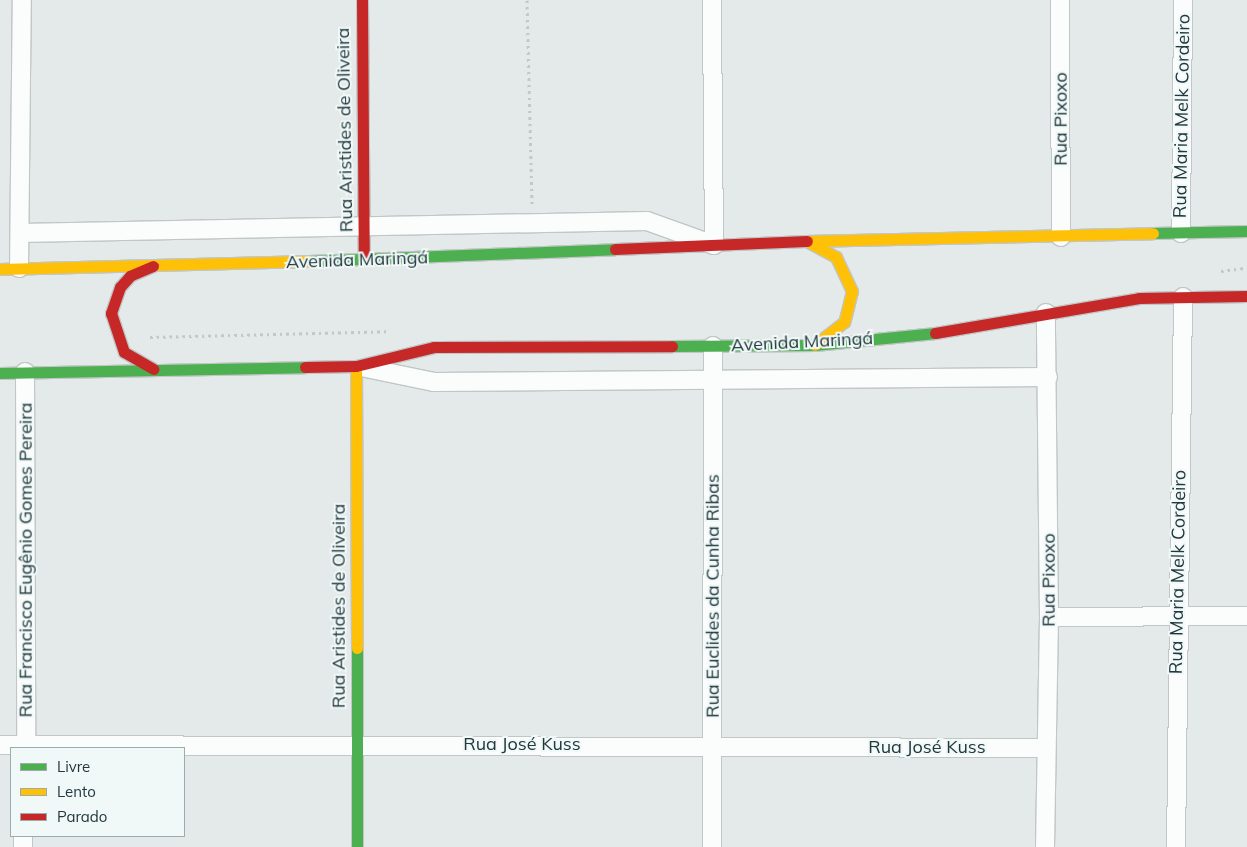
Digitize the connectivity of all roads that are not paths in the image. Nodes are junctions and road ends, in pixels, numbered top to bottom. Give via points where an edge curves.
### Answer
1 (22, 0) edge
2 (362, 0) edge
3 (712, 0) edge
4 (1060, 0) edge
5 (1184, 0) edge
6 (364, 227) junction
7 (1247, 231) edge
8 (20, 233) junction
9 (1181, 233) junction
10 (1061, 237) junction
11 (802, 241) junction
12 (714, 245) junction
13 (364, 260) junction
14 (155, 266) junction
15 (19, 268) junction
16 (0, 269) edge
17 (1247, 296) edge
18 (1182, 297) junction
19 (1046, 313) junction
20 (815, 345) junction
21 (713, 346) junction
22 (356, 366) junction
23 (153, 369) junction
24 (0, 372) edge
25 (25, 372) junction
26 (1048, 377) junction
27 (713, 380) junction
28 (1176, 616) junction
29 (1247, 616) edge
30 (1049, 617) junction
31 (358, 743) junction
32 (0, 745) edge
33 (713, 746) junction
34 (26, 747) edge
35 (1044, 748) junction
36 (356, 847) edge
37 (712, 847) edge
38 (1045, 847) edge
39 (1176, 847) edge

1 - 8 street
2 - 6 main road, Rua Aristides de Oliveira
3 - 12 street
4 - 10 street, Rua Pixoxo
5 - 9 street, Rua Maria Melk Cordeiro
6 - 8 street, Avenida Maringá
6 - 12 street, Avenida Maringá via 647,221
6 - 13 main road, Rua Aristides de Oliveira
7 - 9 main road, Avenida Maringá
8 - 15 street
9 - 10 main road, Avenida Maringá
10 - 11 main road, Avenida Maringá
11 - 12 main road, Avenida Maringá
11 - 20 main road via 836,256 852,291 844,322
12 - 13 main road, Avenida Maringá
13 - 14 main road, Avenida Maringá
14 - 15 main road, Avenida Maringá
14 - 23 main road via 125,282 111,313 116,338 124,352
15 - 16 main road, Avenida Maringá
17 - 18 main road, Avenida Maringá
18 - 19 main road, Avenida Maringá
18 - 28 street, Rua Maria Melk Cordeiro
19 - 20 main road, Avenida Maringá via 937,333
19 - 26 street, Rua Pixoxo
20 - 21 main road, Avenida Maringá
21 - 22 main road, Avenida Maringá via 434,347
21 - 27 street, Rua Euclides da Cunha Ribas
22 - 23 main road, Avenida Maringá
22 - 27 street, Avenida Maringá via 434,382
22 - 31 main road, Rua Aristides de Oliveira
23 - 25 main road, Avenida Maringá
24 - 25 main road, Avenida Maringá
25 - 34 street, Rua Francisco Eugênio Gomes Pereira
26 - 27 street, Avenida Maringá
26 - 30 street, Rua Pixoxo
27 - 33 street, Rua Euclides da Cunha Ribas
28 - 29 street
28 - 30 street
28 - 39 street, Rua Maria Melk Cordeiro
30 - 35 street, Rua Pixoxo
31 - 33 street, Rua José Kuss
31 - 34 street, Rua José Kuss
31 - 36 main road, Rua Aristides de Oliveira
32 - 34 street, Rua José Kuss
33 - 35 street, Rua José Kuss
33 - 37 street, Rua Euclides da Cunha Ribas
35 - 38 street, Rua Pixoxo

